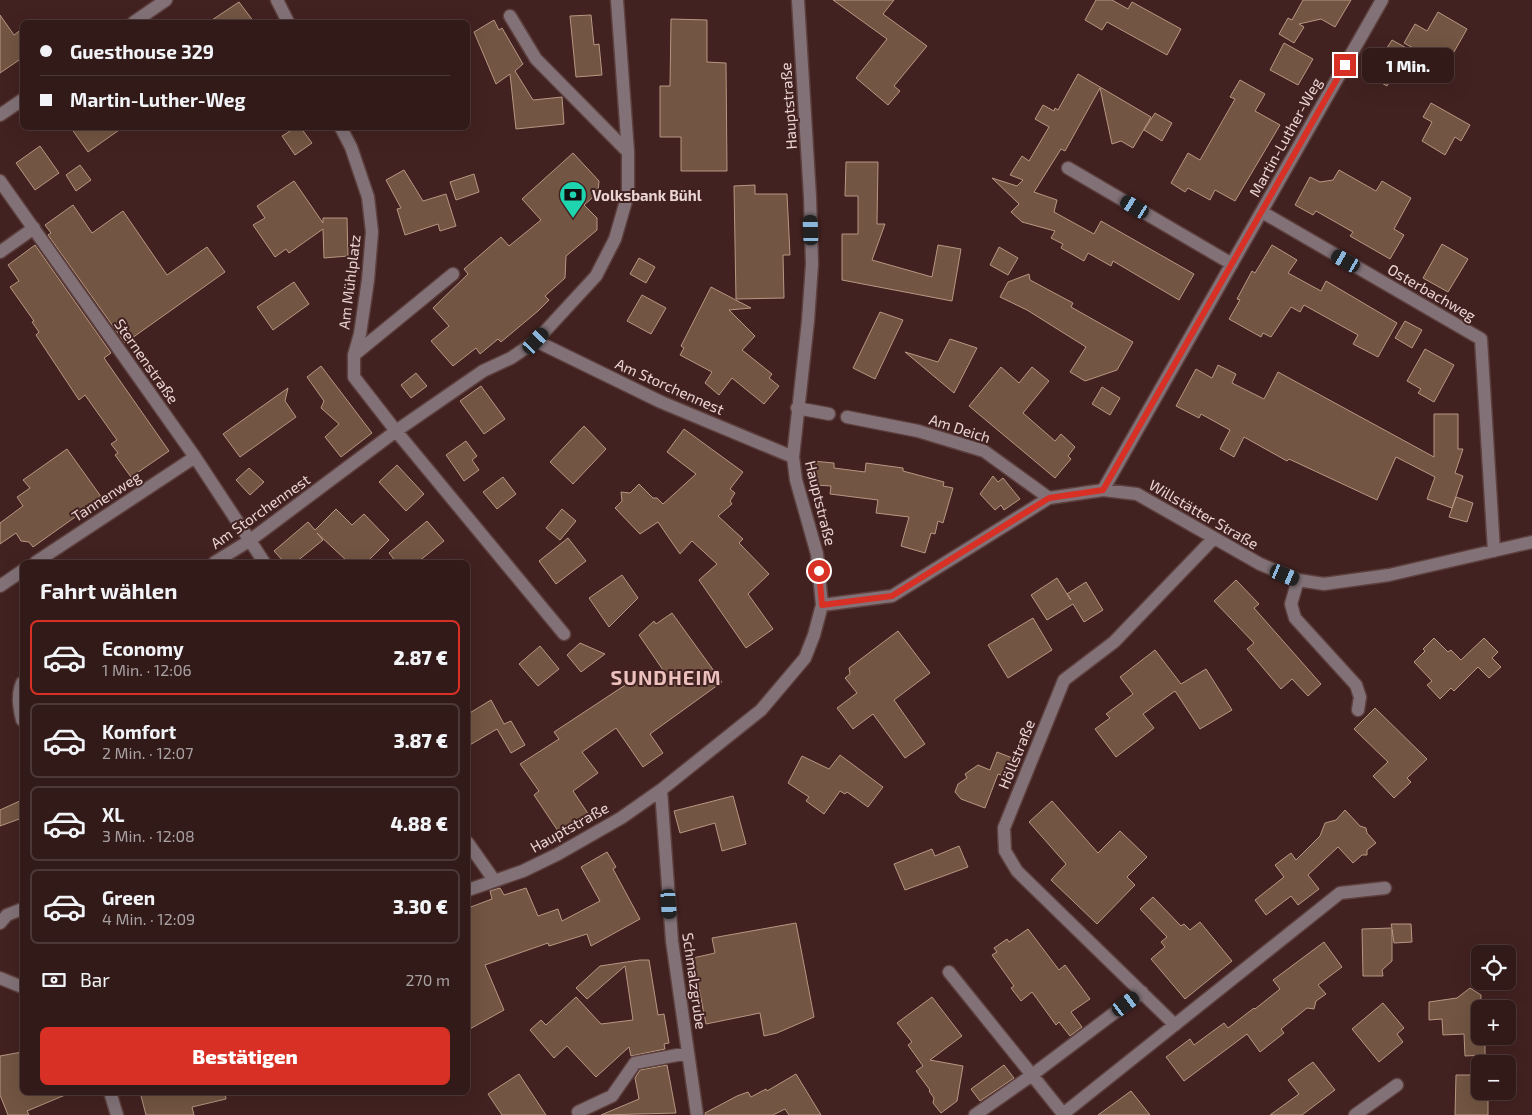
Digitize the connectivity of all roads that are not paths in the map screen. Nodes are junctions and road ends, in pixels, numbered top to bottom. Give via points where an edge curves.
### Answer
1 (166, 0) edge
2 (277, 0) edge
3 (617, 0) edge
4 (798, 0) edge
5 (1382, 0) edge
6 (510, 16) dead end
7 (137, 20) edge
8 (287, 20) edge
9 (20, 101) edge
10 (0, 115) edge
11 (342, 130) edge
12 (628, 152) junction
13 (1068, 168) dead end
14 (0, 181) edge
15 (1262, 212) junction
16 (34, 228) junction
17 (0, 252) edge
18 (1232, 264) junction
19 (453, 274) dead end
20 (536, 341) junction
21 (354, 355) junction
22 (797, 408) junction
23 (829, 414) dead end
24 (847, 417) dead end
25 (396, 431) junction
26 (195, 457) junction
27 (793, 457) junction
28 (1103, 490) junction
29 (1049, 498) junction
30 (1214, 538) junction
31 (249, 542) junction
32 (1532, 542) edge
33 (1494, 551) junction
34 (39, 560) edge
35 (218, 560) edge
36 (262, 560) edge
37 (20, 572) edge
38 (1298, 580) junction
39 (0, 586) edge
40 (822, 605) junction
41 (564, 634) dead end
42 (20, 688) edge
43 (1358, 710) dead end
44 (20, 712) edge
45 (661, 790) junction
46 (470, 846) edge
47 (494, 880) junction
48 (1385, 888) dead end
49 (470, 889) edge
50 (20, 910) edge
51 (0, 924) edge
52 (949, 972) dead end
53 (0, 978) edge
54 (20, 986) edge
55 (1142, 992) junction
56 (1175, 1026) junction
57 (688, 1053) junction
58 (1032, 1075) junction
59 (1397, 1085) dead end
60 (111, 1095) edge
61 (578, 1112) dead end
62 (1063, 1114) edge
63 (117, 1115) edge
64 (696, 1115) edge
65 (975, 1115) edge
66 (1355, 1115) edge

1 - 7 street
2 - 8 street
3 - 12 street, Am Storchennest
4 - 22 street, Hauptstraße via 812,264
5 - 15 street, Martin-Luther-Weg
6 - 12 street via 536,58
9 - 10 street
11 - 21 street, Am Mühlplatz via 368,197 372,232 368,280
12 - 20 street, Am Storchennest via 628,194 615,239 596,276
13 - 18 street
14 - 16 street, Sternenstraße
15 - 18 street, Martin-Luther-Weg
15 - 33 street, Osterbachweg via 1481,339
16 - 17 street
16 - 26 street, Sternenstraße
18 - 28 street, Martin-Luther-Weg
19 - 21 street
20 - 25 street, Am Storchennest via 483,371
20 - 27 street, Am Storchennest via 661,402
21 - 25 street, Am Mühlplatz via 354,377
22 - 23 street
22 - 27 street, Hauptstraße
24 - 29 street, Am Deich via 918,432 984,451
25 - 31 street, Am Storchennest
25 - 41 street
26 - 31 street, Sternenstraße
26 - 34 street, Tannenweg
27 - 40 street, Hauptstraße via 796,480 817,554
28 - 29 street, Willstätter Straße
28 - 30 street, Willstätter Straße via 1137,494
29 - 40 street, Willstätter Straße via 892,596
30 - 38 street, Willstätter Straße via 1260,564
30 - 55 street, Höllstraße via 1114,642 1064,680 1004,828 1005,851 1017,871
31 - 35 street, Am Storchennest
31 - 36 street, Sternenstraße
32 - 33 street, Willstätter Straße
33 - 38 street, Willstätter Straße via 1348,582 1324,584
37 - 39 street
38 - 43 street via 1291,604 1295,618 1356,685 1360,697
40 - 45 street, Hauptstraße via 805,658 788,680 761,710
42 - 44 street
45 - 47 street, Hauptstraße via 621,818 558,854
45 - 57 street, Schmalzgrube via 672,941
46 - 47 street
47 - 49 street, Hauptstraße
48 - 56 street via 1340,892
50 - 51 street via 7,915
52 - 58 street
53 - 54 street
55 - 56 street, Höllstraße
55 - 58 street
56 - 62 street
57 - 61 street via 635,1063 612,1096
57 - 64 street, Schmalzgrube
58 - 62 street
58 - 65 street
59 - 66 street
60 - 63 street

